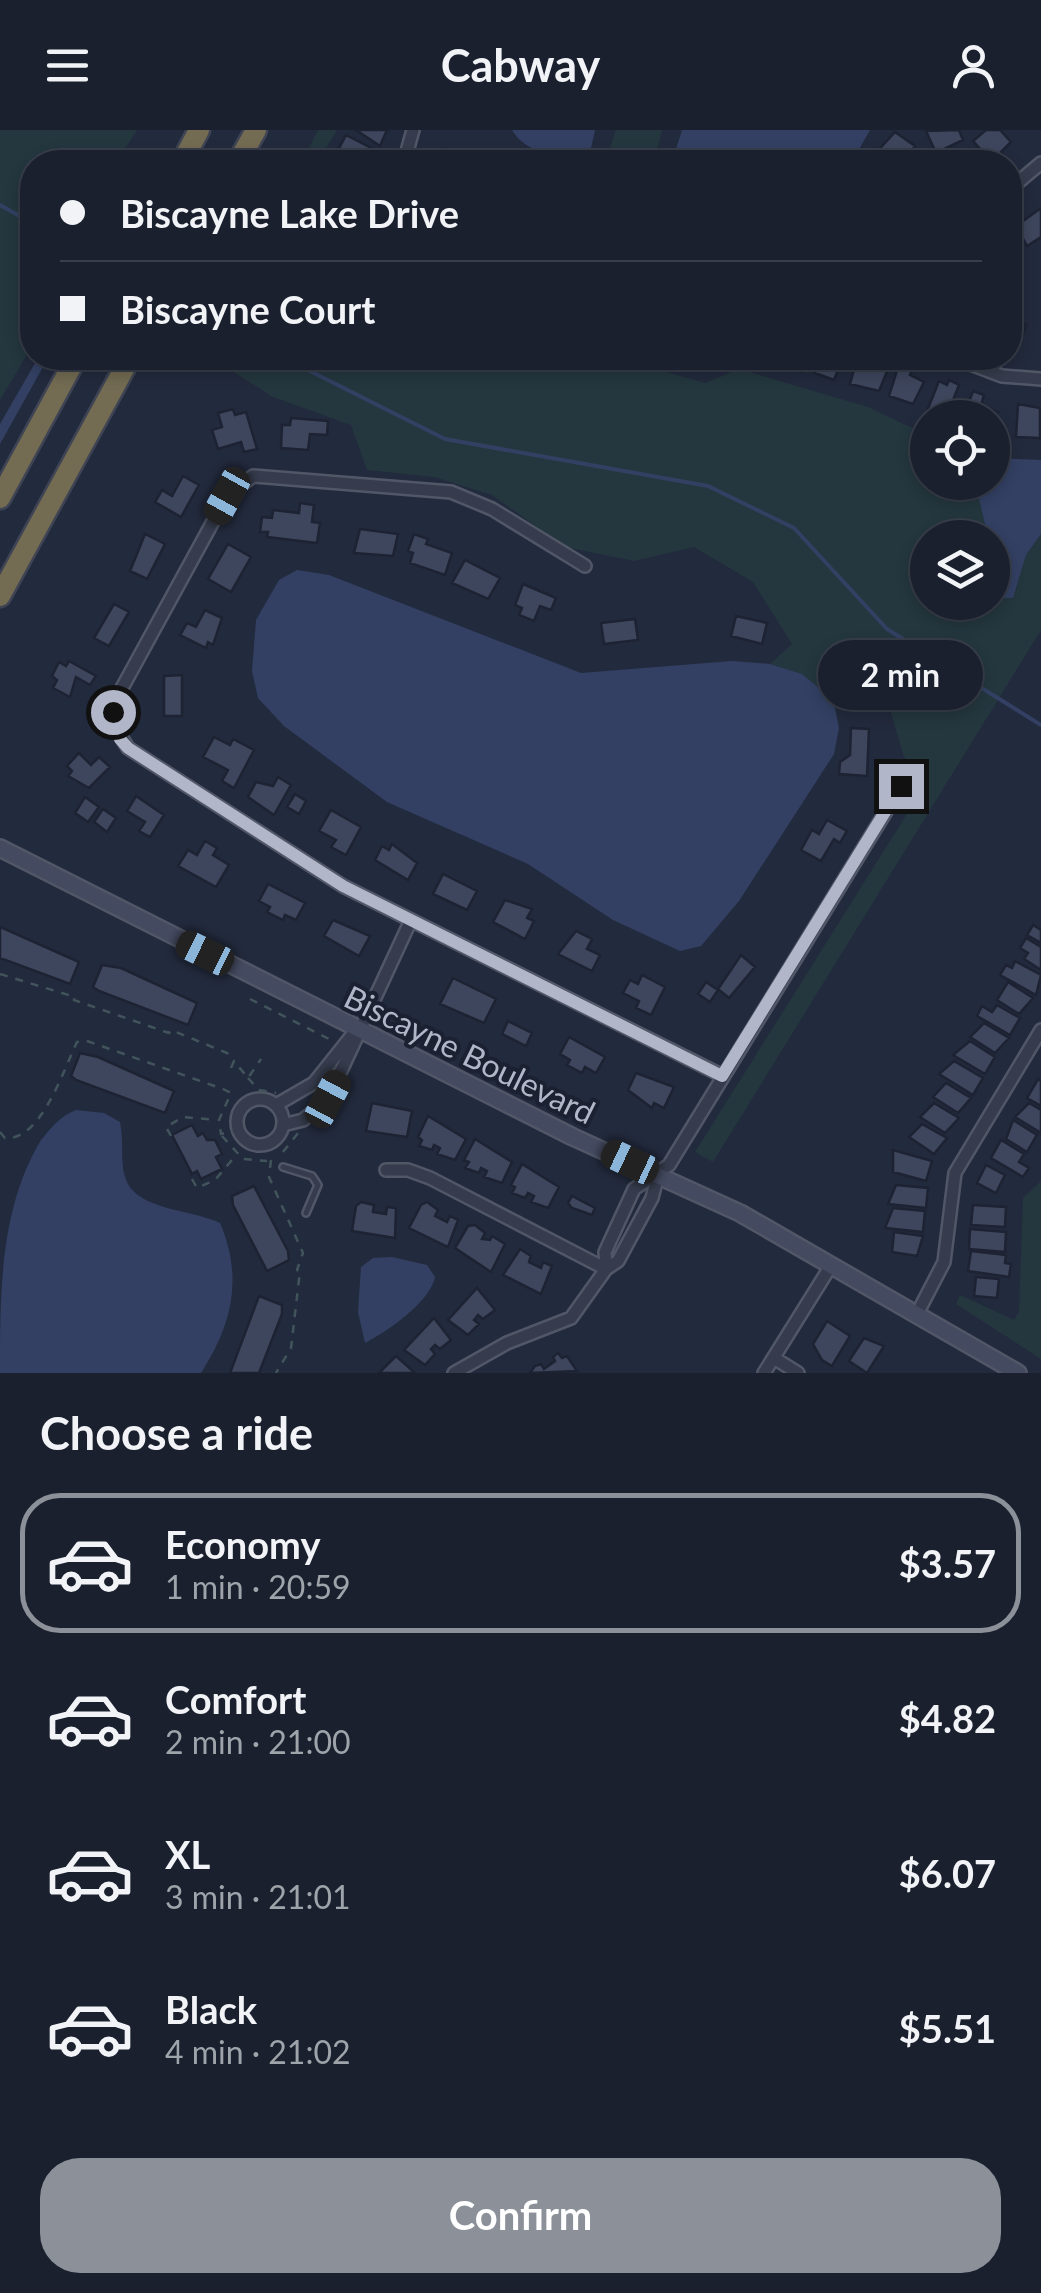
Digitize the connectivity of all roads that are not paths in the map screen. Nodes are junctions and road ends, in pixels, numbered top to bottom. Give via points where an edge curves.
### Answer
1 (69, 370) edge
2 (123, 370) edge
3 (986, 370) edge
4 (1041, 379) edge
5 (0, 498) edge
6 (584, 566) dead end
7 (0, 596) edge
8 (901, 786) dead end
9 (0, 848) edge
10 (410, 920) junction
11 (357, 1029) junction
12 (1041, 1030) edge
13 (722, 1076) junction
14 (276, 1105) junction
15 (283, 1126) junction
16 (283, 1167) dead end
17 (386, 1170) dead end
18 (658, 1176) junction
19 (306, 1212) dead end
20 (832, 1264) junction
21 (606, 1269) junction
22 (918, 1312) junction
23 (774, 1358) junction
24 (454, 1373) edge
25 (764, 1373) edge
26 (798, 1373) edge
27 (1018, 1373) edge

1 - 5 highway
2 - 7 highway
3 - 4 street
6 - 10 street via 492,509 451,492 253,476 227,496 116,699 114,725 128,748 296,860
8 - 13 street
9 - 11 street, Biscayne Boulevard
10 - 11 street
10 - 13 street
11 - 14 street via 314,1083
11 - 15 street via 328,1099 303,1120
11 - 18 street, Biscayne Boulevard
12 - 22 street via 955,1173 944,1262
13 - 18 street
14 - 15 street
14 - 15 street via 248,1102 238,1114 238,1130 248,1142 263,1145
16 - 19 lane via 312,1176 318,1185
17 - 21 street via 430,1178
18 - 20 street, Biscayne Boulevard
18 - 21 street via 618,1261
18 - 21 street via 634,1189 605,1252
20 - 22 street, Biscayne Boulevard
20 - 23 street
21 - 24 street via 571,1318
22 - 27 street, Biscayne Boulevard
23 - 25 street
23 - 26 street

